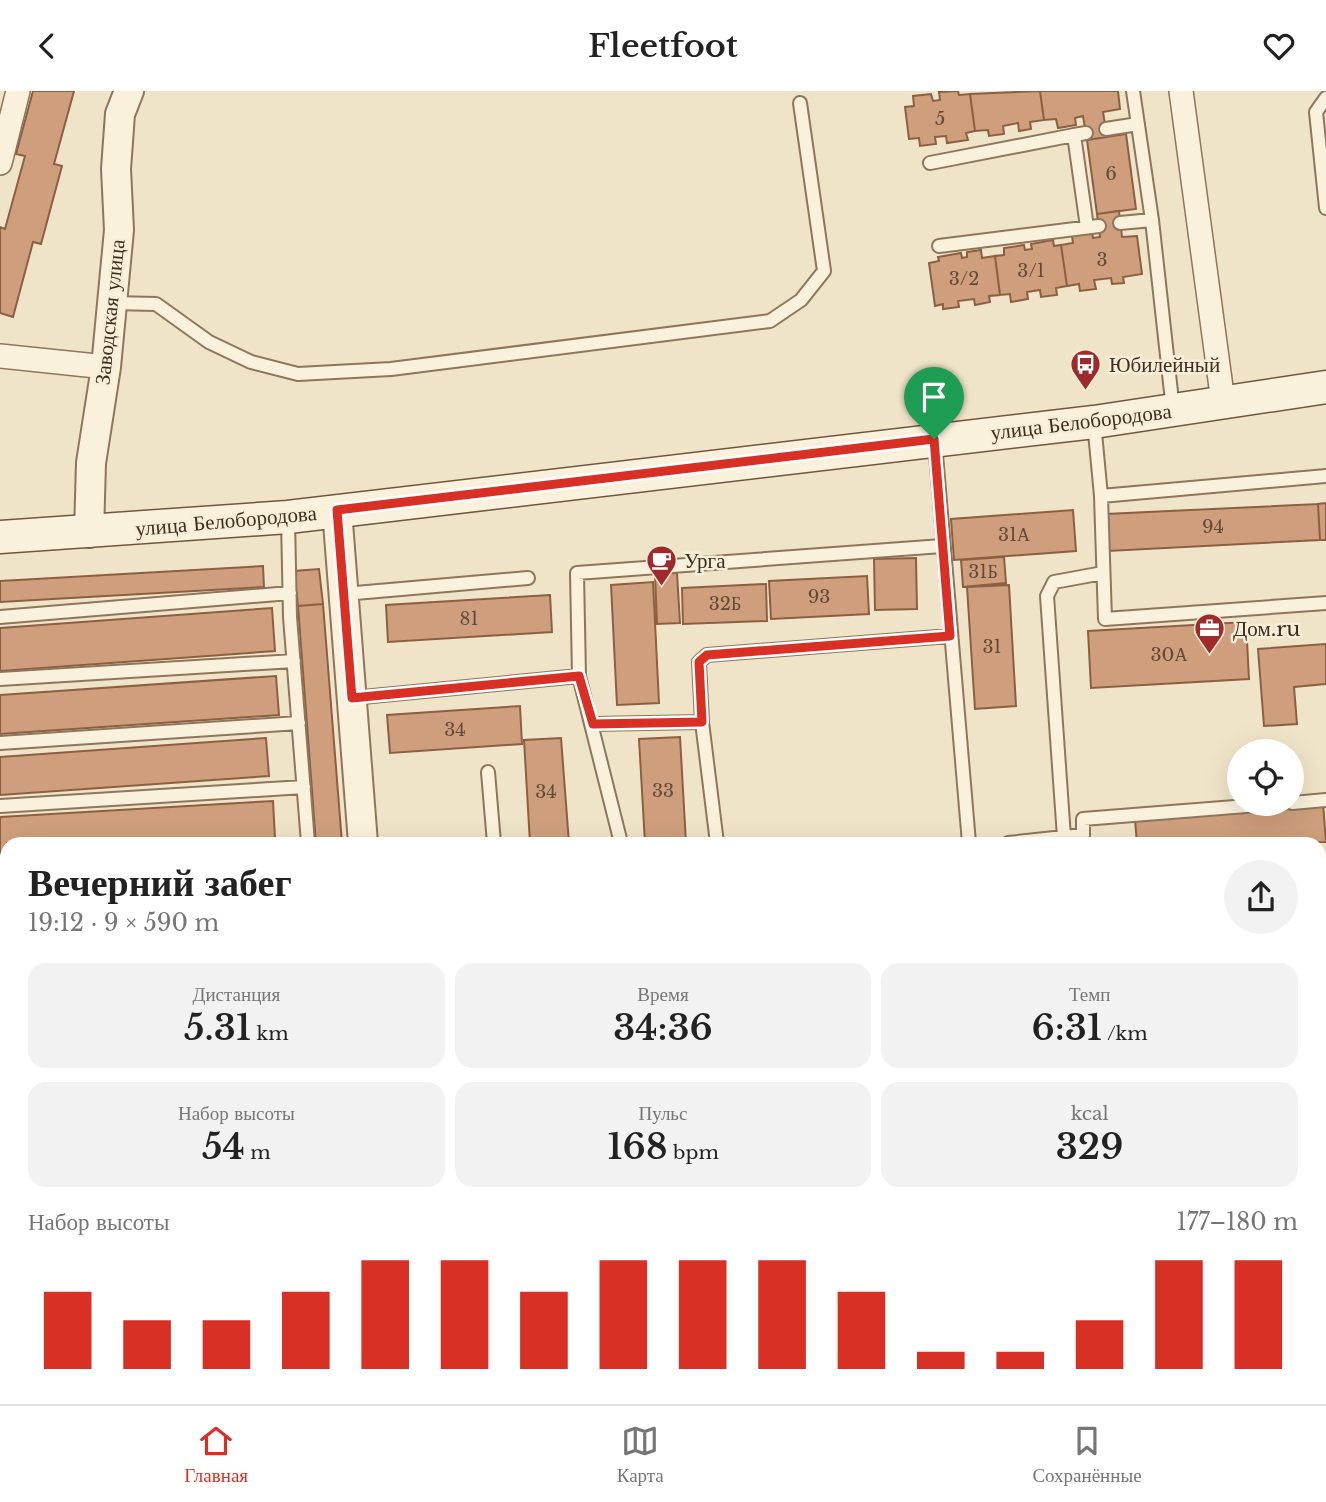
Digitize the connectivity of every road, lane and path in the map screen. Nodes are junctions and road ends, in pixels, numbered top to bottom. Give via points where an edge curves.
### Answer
1 (18, 91) edge
2 (129, 91) edge
3 (1133, 91) edge
4 (1181, 91) edge
5 (1326, 98) edge
6 (800, 103) dead end
7 (1138, 124) junction
8 (1106, 129) dead end
9 (1322, 139) edge
10 (0, 163) edge
11 (930, 163) dead end
12 (1325, 184) edge
13 (1326, 208) edge
14 (1152, 220) junction
15 (1120, 223) dead end
16 (939, 246) dead end
17 (110, 303) junction
18 (0, 356) edge
19 (106, 367) junction
20 (1326, 387) edge
21 (1223, 403) junction
22 (1173, 411) junction
23 (1094, 422) junction
24 (934, 439) junction
25 (1326, 476) edge
26 (1101, 496) junction
27 (337, 510) junction
28 (288, 517) junction
29 (89, 533) junction
30 (0, 537) edge
31 (942, 546) junction
32 (1103, 573) junction
33 (528, 577) dead end
34 (290, 593) junction
35 (344, 594) junction
36 (1326, 603) edge
37 (0, 617) edge
38 (950, 636) junction
39 (294, 661) junction
40 (579, 676) junction
41 (0, 679) edge
42 (352, 698) junction
43 (702, 722) junction
44 (299, 723) junction
45 (593, 724) junction
46 (0, 743) edge
47 (488, 772) dead end
48 (304, 787) junction
49 (1326, 800) edge
50 (1304, 802) edge
51 (0, 806) edge
52 (1227, 808) edge
53 (308, 837) edge
54 (363, 837) edge
55 (493, 837) edge
56 (620, 837) edge
57 (716, 837) edge
58 (968, 837) edge
59 (1064, 837) joint

1 - 10 street
2 - 17 street, Заводская улица via 120,114 116,169 120,230
3 - 7 lane
4 - 21 street
5 - 9 lane via 1316,111
6 - 17 lane via 824,271 801,300 771,321 391,369 298,374 251,362 209,342 156,304
7 - 8 lane
7 - 14 lane
9 - 12 lane
11 - 16 lane via 1080,134 1093,226
12 - 13 lane
14 - 15 lane
14 - 22 lane
17 - 19 street, Заводская улица
18 - 19 street
19 - 29 street, Заводская улица via 90,463
20 - 21 main road, улица Белобородова
21 - 22 main road, улица Белобородова
22 - 23 main road, улица Белобородова
23 - 24 main road, улица Белобородова
23 - 26 lane
24 - 27 main road, улица Белобородова
24 - 31 lane
25 - 26 lane
26 - 32 lane
27 - 28 main road, улица Белобородова
27 - 35 street
28 - 29 main road, улица Белобородова
28 - 34 lane
29 - 30 main road, улица Белобородова
31 - 38 lane
31 - 40 lane via 576,573
32 - 36 lane via 1105,619
32 - 59 lane via 1054,582 1047,596
33 - 35 lane
34 - 37 lane
34 - 39 lane
35 - 42 street
38 - 43 lane via 707,655 699,662
38 - 58 lane
39 - 41 lane
39 - 44 lane
40 - 42 lane
40 - 45 lane
42 - 54 street
43 - 45 lane
43 - 57 lane
44 - 46 lane
44 - 48 lane
45 - 56 lane
47 - 55 lane
48 - 51 lane
48 - 53 lane
49 - 50 lane
52 - 59 lane via 1083,819 1083,835

